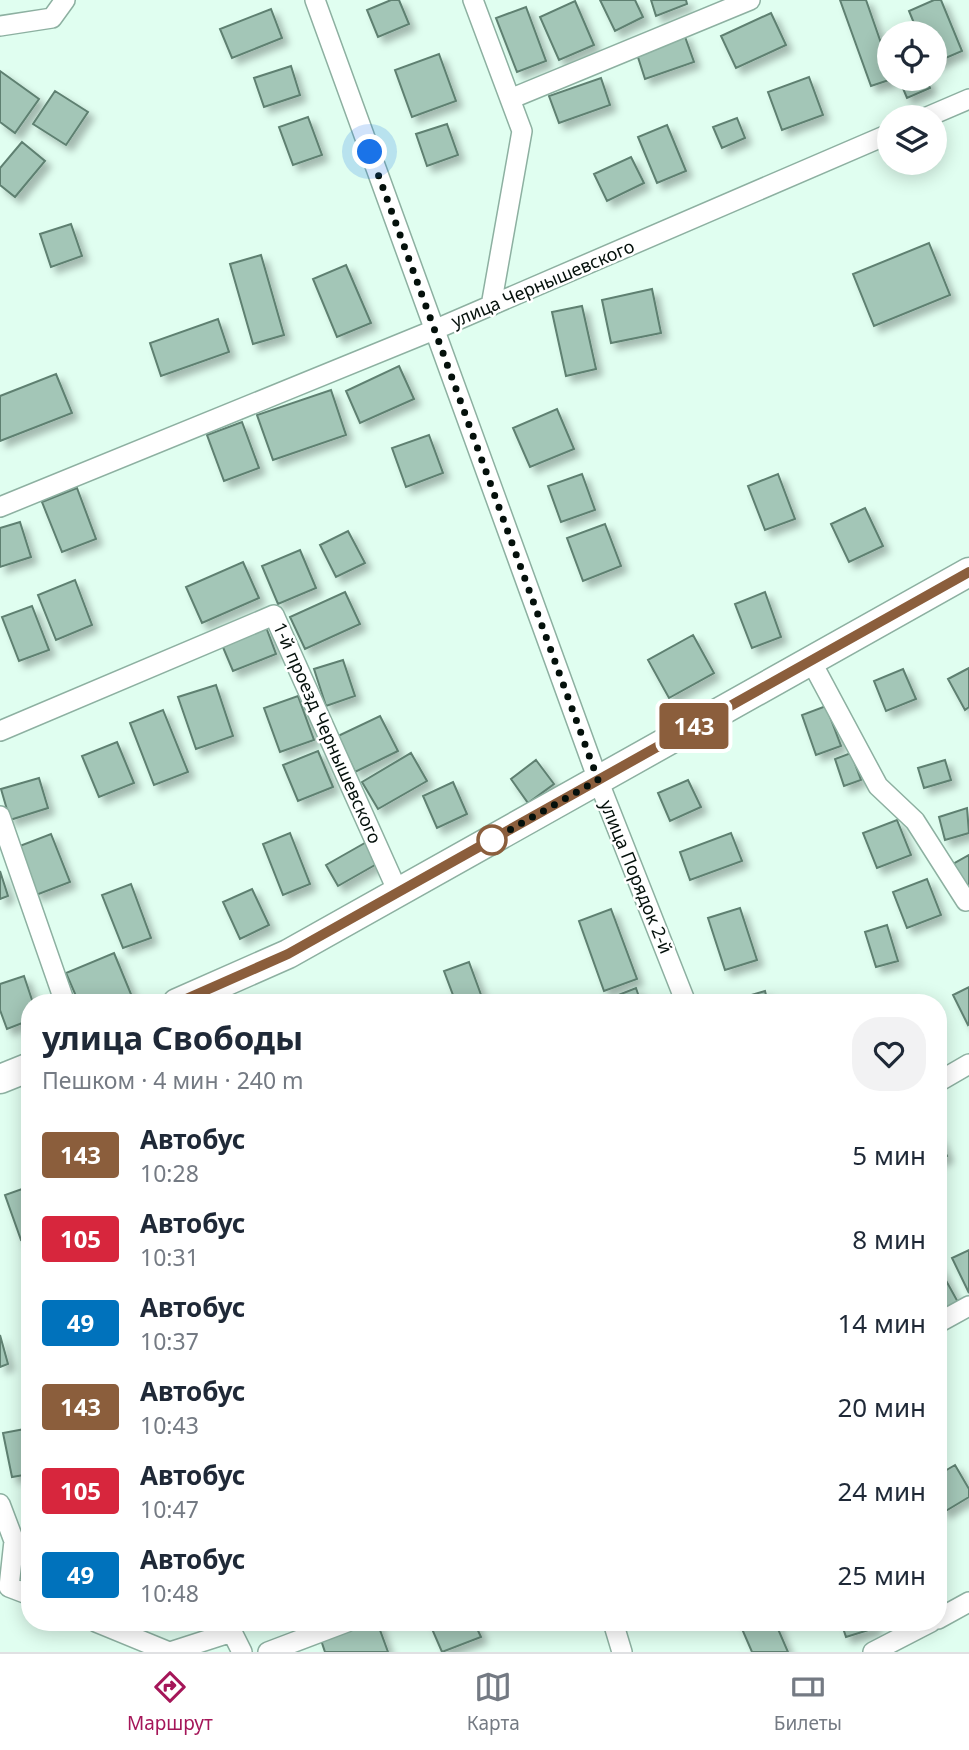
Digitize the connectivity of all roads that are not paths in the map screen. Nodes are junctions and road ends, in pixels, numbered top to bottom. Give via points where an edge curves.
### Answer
1 (65, 0) edge
2 (315, 0) edge
3 (473, 0) edge
4 (750, 0) edge
5 (0, 26) edge
6 (510, 99) junction
7 (969, 99) edge
8 (947, 108) edge
9 (877, 139) edge
10 (491, 306) junction
11 (434, 330) junction
12 (0, 507) edge
13 (969, 572) edge
14 (811, 661) junction
15 (0, 731) edge
16 (598, 780) junction
17 (0, 816) edge
18 (398, 892) junction
19 (965, 901) dead end
20 (62, 994) edge
21 (197, 994) edge
22 (683, 994) edge
23 (969, 1065) edge
24 (21, 1071) edge
25 (947, 1077) edge
26 (0, 1079) edge
27 (969, 1306) edge
28 (947, 1318) edge
29 (0, 1504) edge
30 (4, 1585) edge
31 (21, 1592) edge
32 (969, 1602) edge
33 (947, 1613) edge
34 (118, 1631) edge
35 (223, 1631) edge
36 (234, 1631) edge
37 (323, 1631) edge
38 (616, 1631) edge
39 (913, 1631) edge
40 (169, 1652) edge
41 (242, 1652) edge
42 (268, 1652) edge
43 (622, 1652) edge
44 (873, 1652) edge

1 - 5 street via 52,18
2 - 11 street, улица Порядок 2-й
3 - 6 street
4 - 6 street
6 - 10 street via 522,131
7 - 8 street
9 - 10 street, улица Чернышевского
10 - 11 street, улица Чернышевского
11 - 12 street, улица Чернышевского
11 - 16 street, улица Порядок 2-й
13 - 14 main road
14 - 16 main road
14 - 19 street via 878,786 915,821
15 - 18 street, 1-й проезд Чернышевского via 274,615
16 - 18 main road
16 - 22 street, улица Порядок 2-й
17 - 20 street
18 - 21 main road via 288,954
23 - 25 street
24 - 26 main road
27 - 28 street
29 - 30 street via 14,1541
30 - 31 street
32 - 33 street
34 - 40 street
35 - 40 street
36 - 41 street
37 - 42 street
38 - 43 street
39 - 44 street

